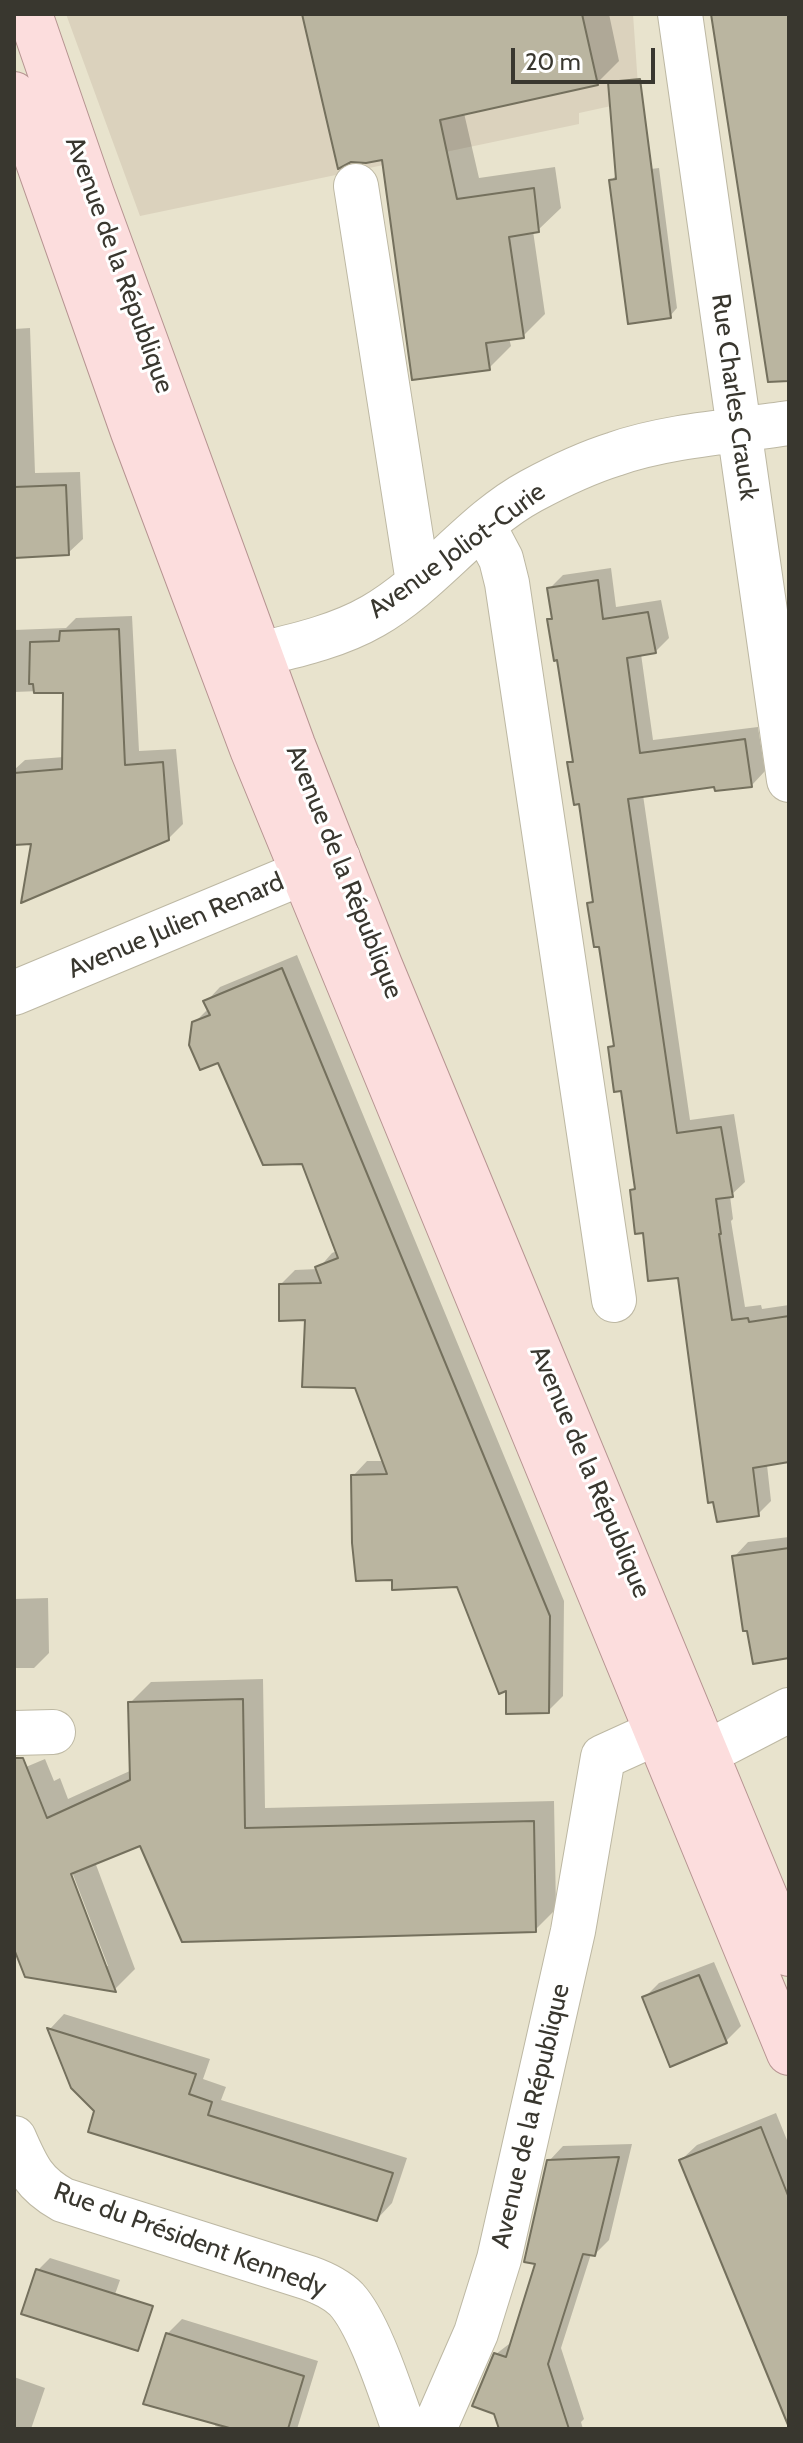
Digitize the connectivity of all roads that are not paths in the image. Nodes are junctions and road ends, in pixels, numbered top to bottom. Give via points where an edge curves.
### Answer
1 (30, 14) edge
2 (680, 14) edge
3 (14, 94) edge
4 (356, 186) dead end
5 (789, 423) edge
6 (739, 430) junction
7 (483, 525) junction
8 (418, 582) junction
9 (239, 660) junction
10 (789, 780) edge
11 (320, 866) junction
12 (14, 993) edge
13 (614, 1300) dead end
14 (789, 1710) edge
15 (681, 1742) junction
16 (789, 1954) edge
17 (789, 2053) edge
18 (14, 2138) edge
19 (24, 2185) edge
20 (404, 2429) edge
21 (434, 2429) edge

1 - 9 main road, Avenue de la République
2 - 6 street, Rue Charles Crauck
3 - 9 main road, Avenue de la République via 133,432
4 - 8 street
5 - 6 street, Avenue Joliot-Curie
6 - 7 street, Avenue Joliot-Curie via 614,454 528,493
6 - 10 street, Rue Charles Crauck
7 - 8 street, Avenue Joliot-Curie
7 - 13 street via 507,583
8 - 9 street, Avenue Joliot-Curie via 373,616 347,628
9 - 11 main road, Avenue de la République
11 - 12 street, Avenue Julien Renard
11 - 15 main road, Avenue de la République
14 - 15 street
15 - 16 main road, Avenue de la République
15 - 17 main road, Avenue de la République
15 - 21 street, Avenue de la République via 603,1757 573,1931 499,2259 476,2333
18 - 19 street, Rue du Président Kennedy
19 - 20 street, Rue du Président Kennedy via 329,2286 359,2316

